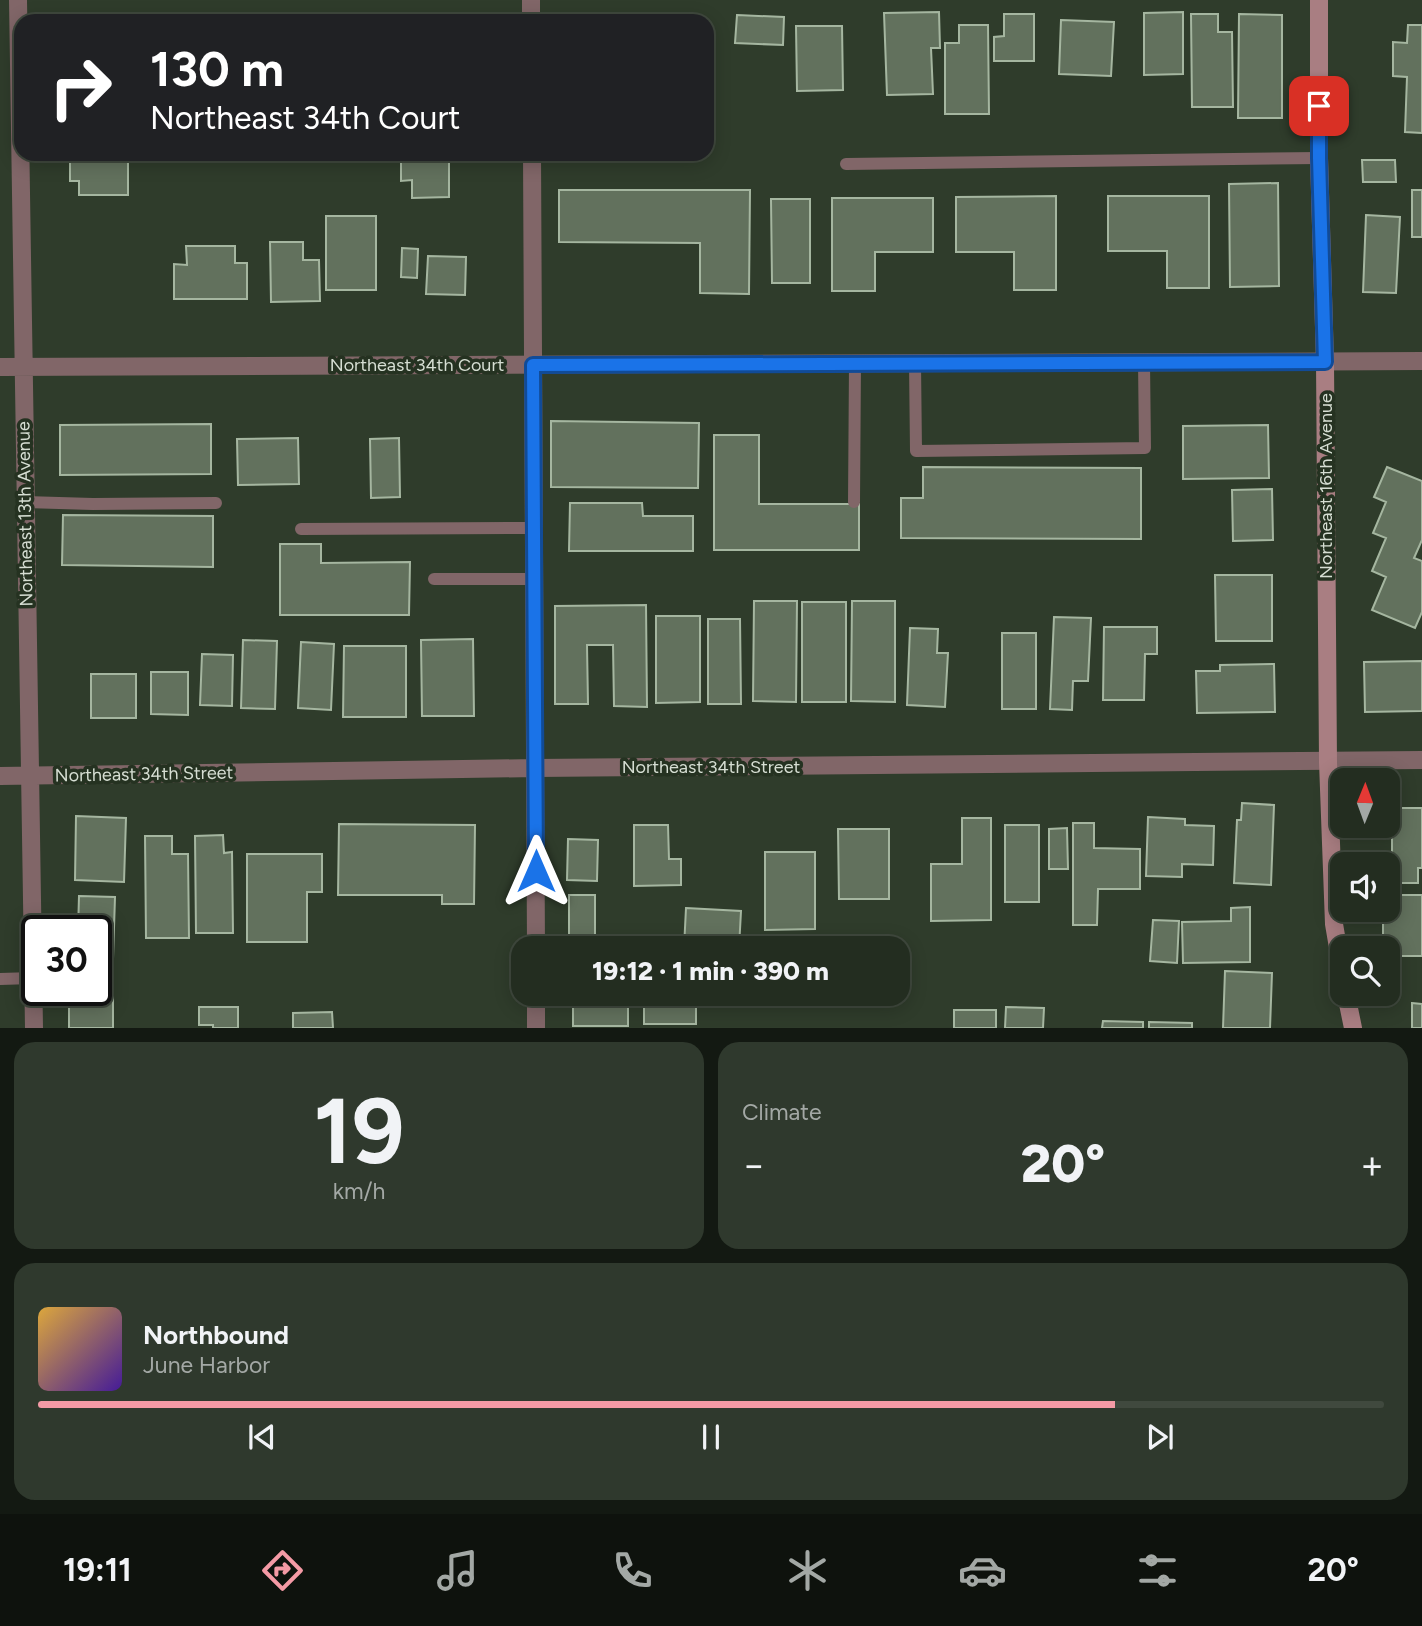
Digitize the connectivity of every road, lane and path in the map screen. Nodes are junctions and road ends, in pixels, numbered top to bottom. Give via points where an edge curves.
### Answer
1 (1319, 0) edge
2 (1319, 158) junction
3 (20, 161) edge
4 (532, 161) edge
5 (846, 164) dead end
6 (1422, 361) edge
7 (1144, 362) junction
8 (1325, 362) junction
9 (855, 363) junction
10 (915, 363) junction
11 (533, 365) junction
12 (0, 367) edge
13 (23, 367) junction
14 (25, 502) junction
15 (854, 502) dead end
16 (216, 503) dead end
17 (534, 528) junction
18 (301, 529) dead end
19 (434, 579) dead end
20 (534, 579) junction
21 (1422, 760) edge
22 (1328, 762) junction
23 (535, 768) junction
24 (0, 775) edge
25 (29, 775) junction
26 (32, 915) edge
27 (536, 936) edge
28 (1336, 936) edge
29 (21, 978) edge
30 (0, 979) edge
31 (34, 1006) edge
32 (536, 1006) edge
33 (1349, 1006) edge
34 (34, 1027) edge
35 (536, 1027) edge
36 (1353, 1027) edge

1 - 2 street, Northeast 16th Avenue
2 - 5 lane
2 - 8 street, Northeast 16th Avenue
3 - 13 street, Northeast 13th Avenue
4 - 11 street
6 - 8 street, Northeast 34th Court
7 - 8 street, Northeast 34th Court
7 - 10 street, Northeast 34th Court
7 - 10 lane via 1145,448 916,451
8 - 22 street, Northeast 16th Avenue
9 - 10 street, Northeast 34th Court
9 - 11 street, Northeast 34th Court
9 - 15 lane
11 - 13 street, Northeast 34th Court
11 - 17 street
12 - 13 street, Northeast 34th Court
13 - 14 street, Northeast 13th Avenue
14 - 16 lane
14 - 25 street, Northeast 13th Avenue
17 - 18 lane
17 - 20 street
19 - 20 lane
20 - 23 street
21 - 22 street, Northeast 34th Street
22 - 23 street, Northeast 34th Street
22 - 28 street, Northeast 16th Avenue
23 - 25 street, Northeast 34th Street
23 - 27 street
24 - 25 street, Northeast 34th Street
25 - 26 street, Northeast 13th Avenue
29 - 30 lane
31 - 34 street, Northeast 13th Avenue
32 - 35 street
33 - 36 street

